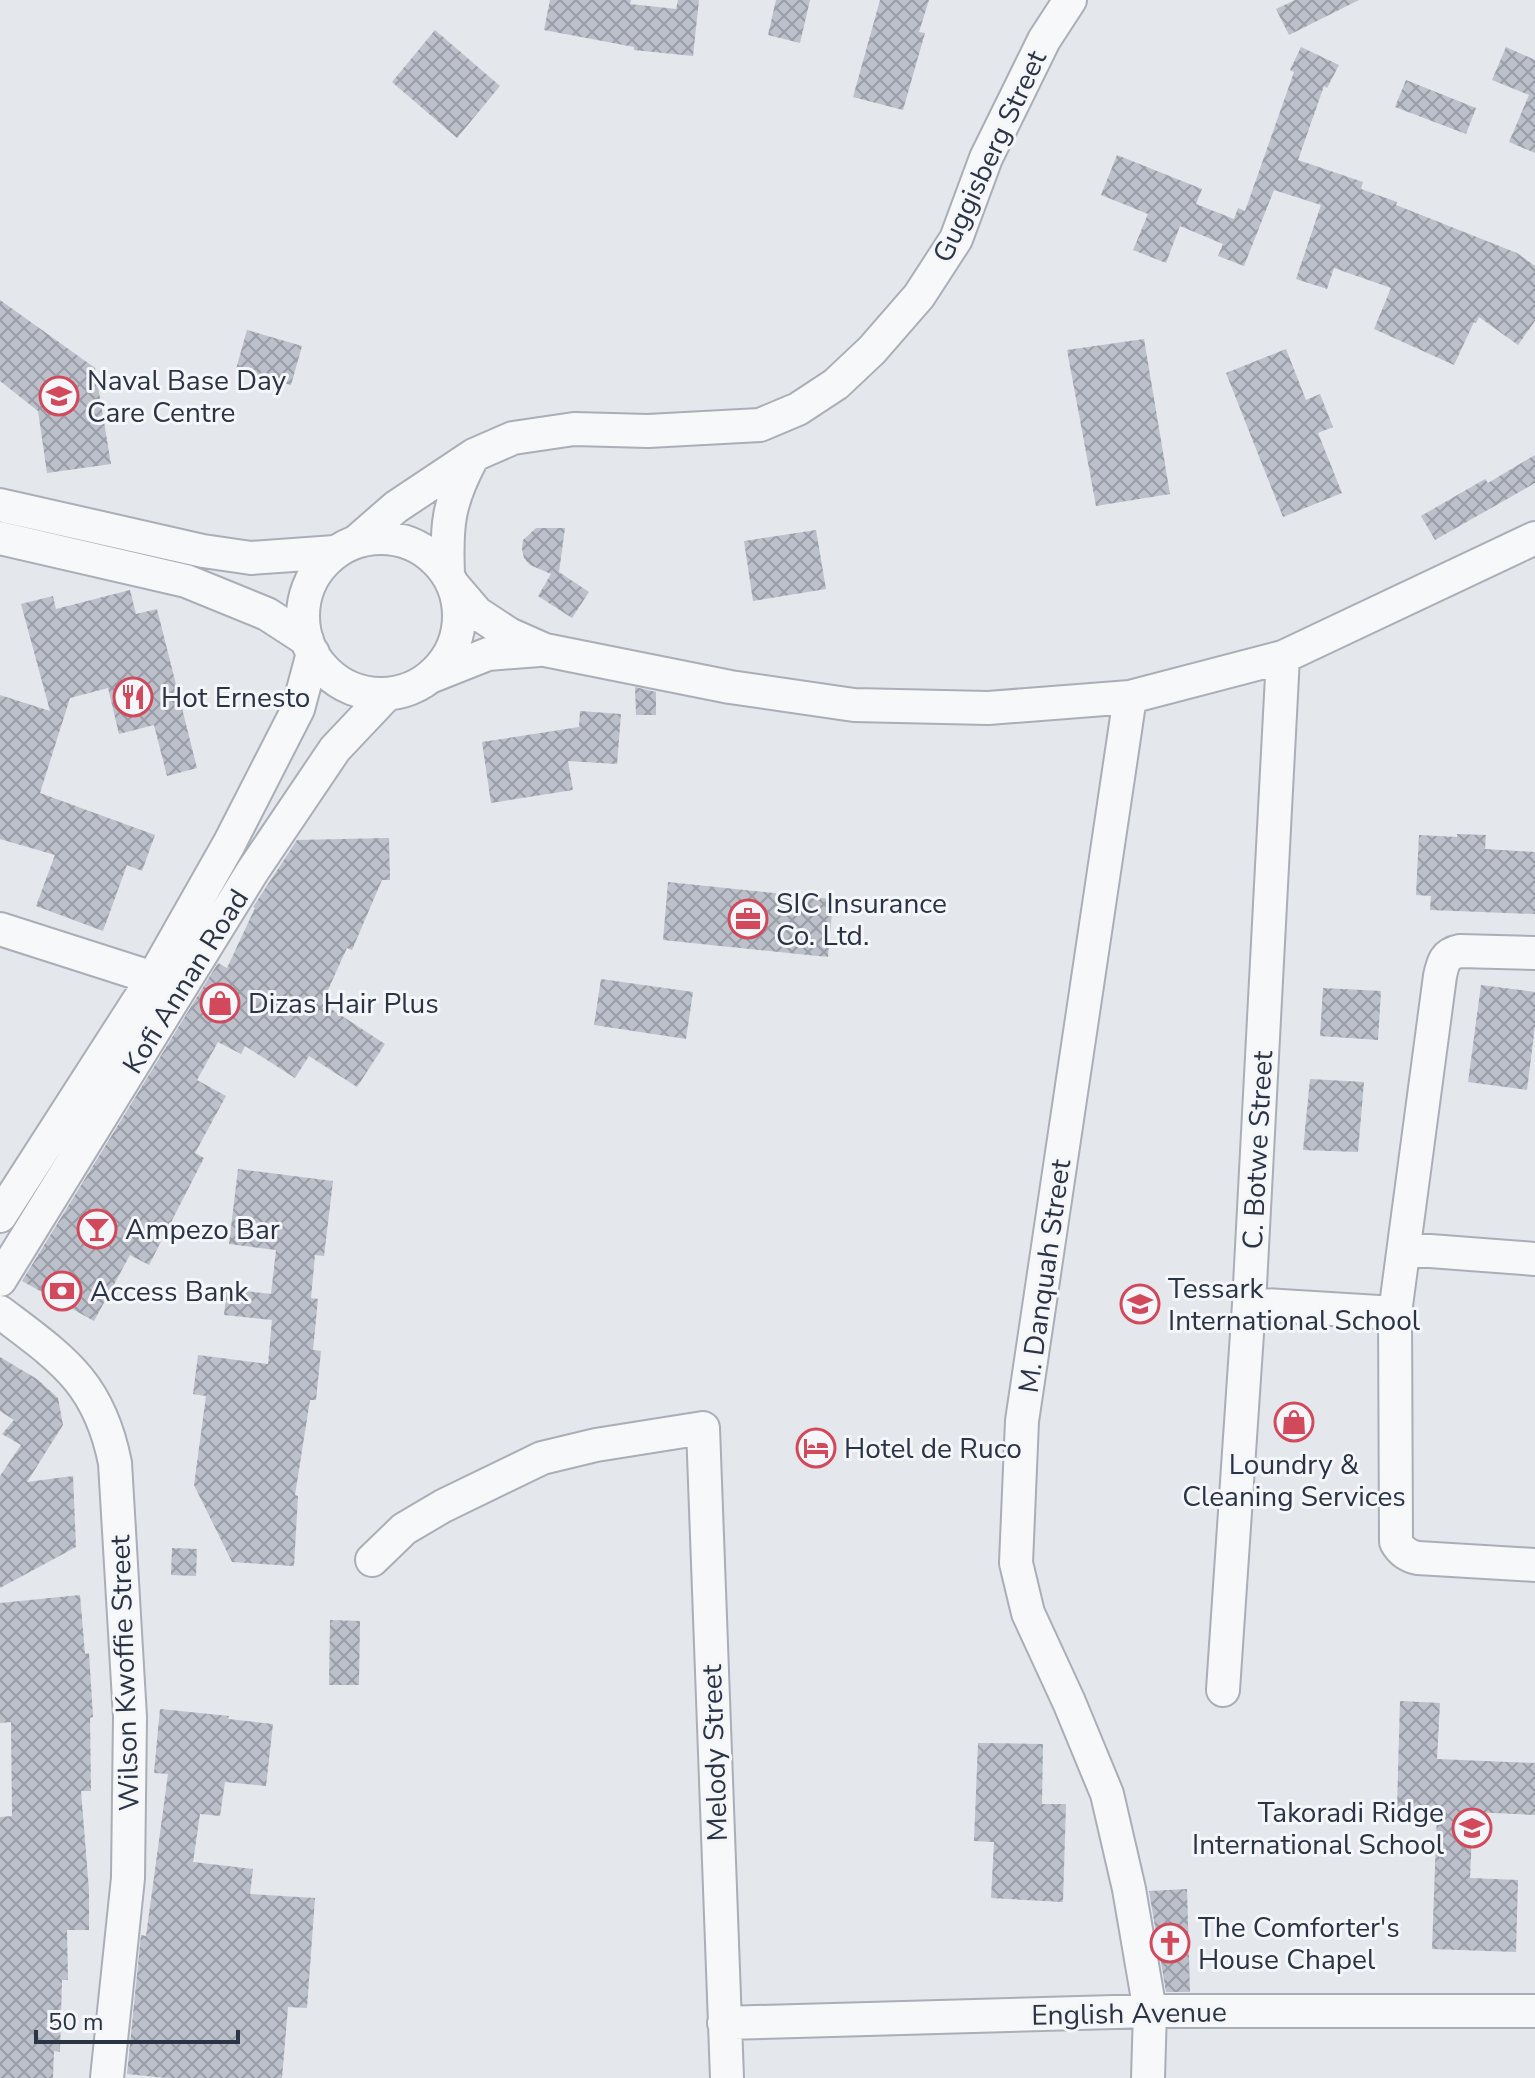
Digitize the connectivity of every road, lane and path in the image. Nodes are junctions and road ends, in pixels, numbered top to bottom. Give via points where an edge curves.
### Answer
1 (1070, 0) edge
2 (474, 455) junction
3 (0, 505) edge
4 (0, 538) edge
5 (1535, 538) edge
6 (346, 547) junction
7 (450, 580) junction
8 (310, 646) junction
9 (545, 650) junction
10 (1283, 657) junction
11 (430, 677) junction
12 (387, 694) junction
13 (1130, 697) junction
14 (0, 929) edge
15 (1535, 953) edge
16 (153, 978) junction
17 (0, 1216) edge
18 (1404, 1249) junction
19 (1535, 1259) edge
20 (0, 1280) edge
21 (1249, 1304) junction
22 (0, 1312) edge
23 (1395, 1313) junction
24 (372, 1560) dead end
25 (1535, 1565) edge
26 (1223, 1690) dead end
27 (1150, 2011) junction
28 (1535, 2011) edge
29 (724, 2023) junction
30 (107, 2078) edge
31 (727, 2078) edge
32 (1148, 2078) edge

1 - 2 street, Guggisberg Street via 1044,40 986,158 956,239 919,296 836,384 760,425 574,429 513,438
2 - 6 street, Guggisberg Street
2 - 7 street via 456,490 447,530
3 - 6 street via 251,558
4 - 8 street via 186,581 267,614
5 - 10 street
6 - 7 street via 383,537 408,542 431,555
6 - 8 street via 318,570 307,591 303,616
7 - 9 street via 477,613
7 - 11 street via 459,618 455,640 446,661
8 - 12 street via 326,671 344,684
8 - 16 street, Kofi Annan Road via 298,709
9 - 11 street via 488,654
9 - 13 street via 730,687 854,705 988,708
10 - 13 street
10 - 21 street, C. Botwe Street
11 - 12 street
12 - 20 street, Kofi Annan Road via 335,749 252,872
13 - 27 street, M. Danquah Street via 1022,1421 1016,1563 1028,1613 1107,1794
14 - 16 street
15 - 18 street via 1460,951 1444,960
16 - 17 street, Kofi Annan Road
18 - 19 street
18 - 23 street
21 - 23 street
21 - 26 street, C. Botwe Street
22 - 30 street, Wilson Kwoffie Street via 58,1355 86,1386 105,1422 115,1463 130,1717 128,1878
23 - 25 street via 1399,1548 1418,1558
24 - 29 street, Melody Street via 404,1529 542,1458 703,1428
27 - 28 street, English Avenue
27 - 29 street, English Avenue
27 - 32 street, M. Danquah Street
29 - 31 street, Melody Street

